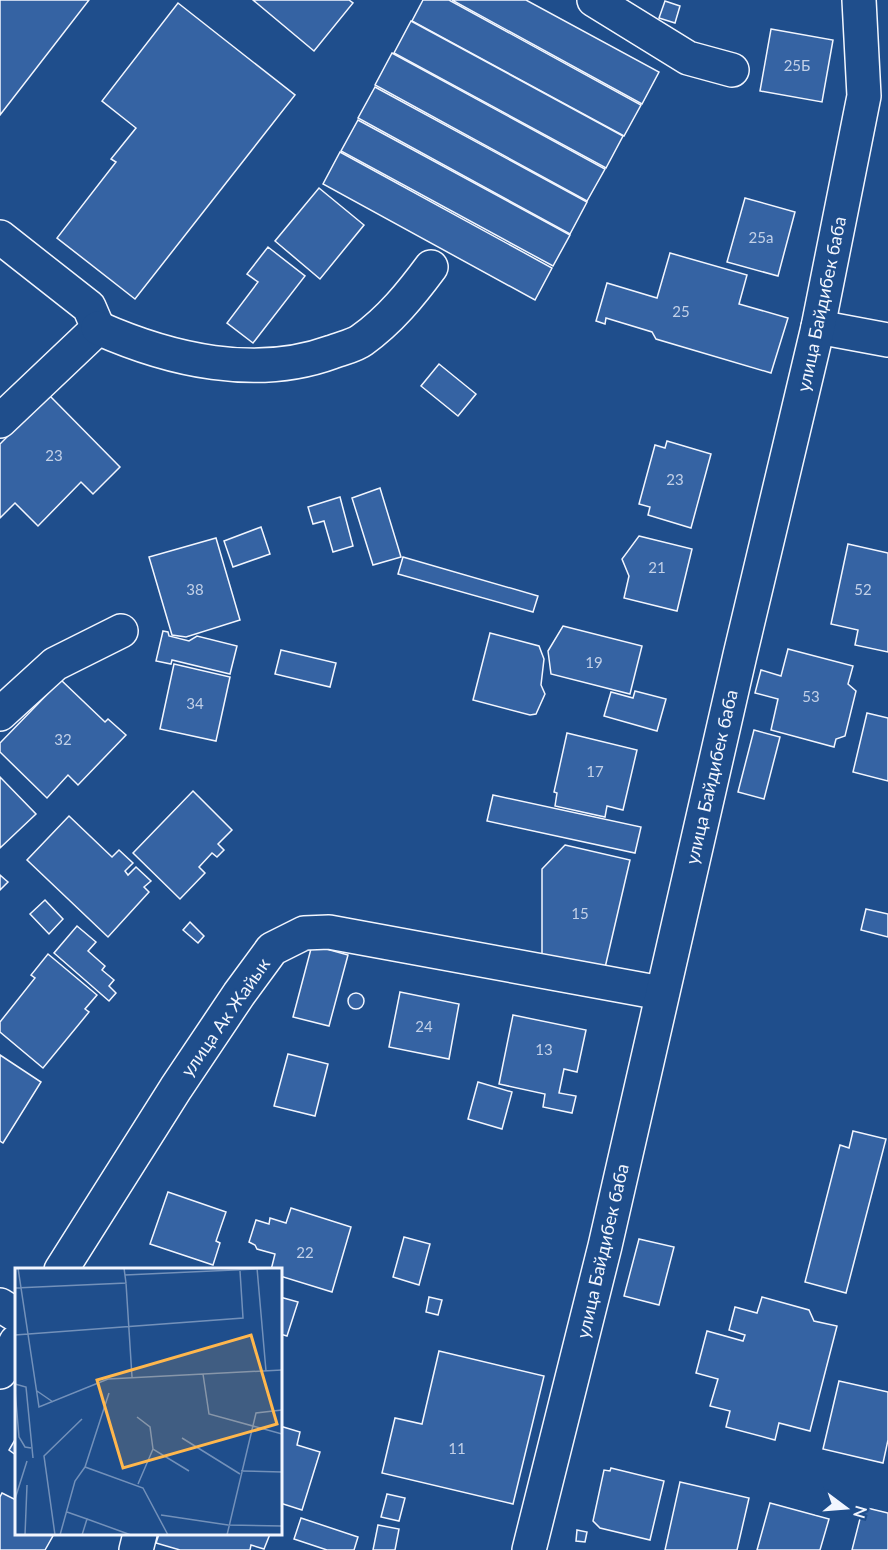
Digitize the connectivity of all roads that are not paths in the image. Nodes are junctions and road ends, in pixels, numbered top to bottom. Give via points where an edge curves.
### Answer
1 (594, 0) edge
2 (860, 0) edge
3 (732, 70) dead end
4 (0, 237) edge
5 (431, 267) dead end
6 (818, 327) junction
7 (98, 328) junction
8 (888, 340) edge
9 (0, 421) edge
10 (121, 631) dead end
11 (0, 714) edge
12 (661, 993) junction
13 (62, 1268) edge
14 (0, 1305) edge
15 (15, 1314) edge
16 (15, 1344) edge
17 (0, 1372) edge
18 (140, 1535) edge
19 (136, 1550) edge
20 (530, 1550) edge

1 - 3 street via 688,58
2 - 6 street, улица Байдибек баба via 864,96
4 - 7 street via 89,307
5 - 7 street via 406,300 361,341 310,360 246,367 181,356 124,340
6 - 8 street
6 - 12 street, улица Байдибек баба
7 - 9 street
10 - 11 street via 55,664
12 - 13 street, улица Ак Жайык via 339,933 304,933 272,950 239,994
12 - 20 street, улица Байдибек баба via 605,1246
14 - 15 street
16 - 17 street
18 - 19 street

